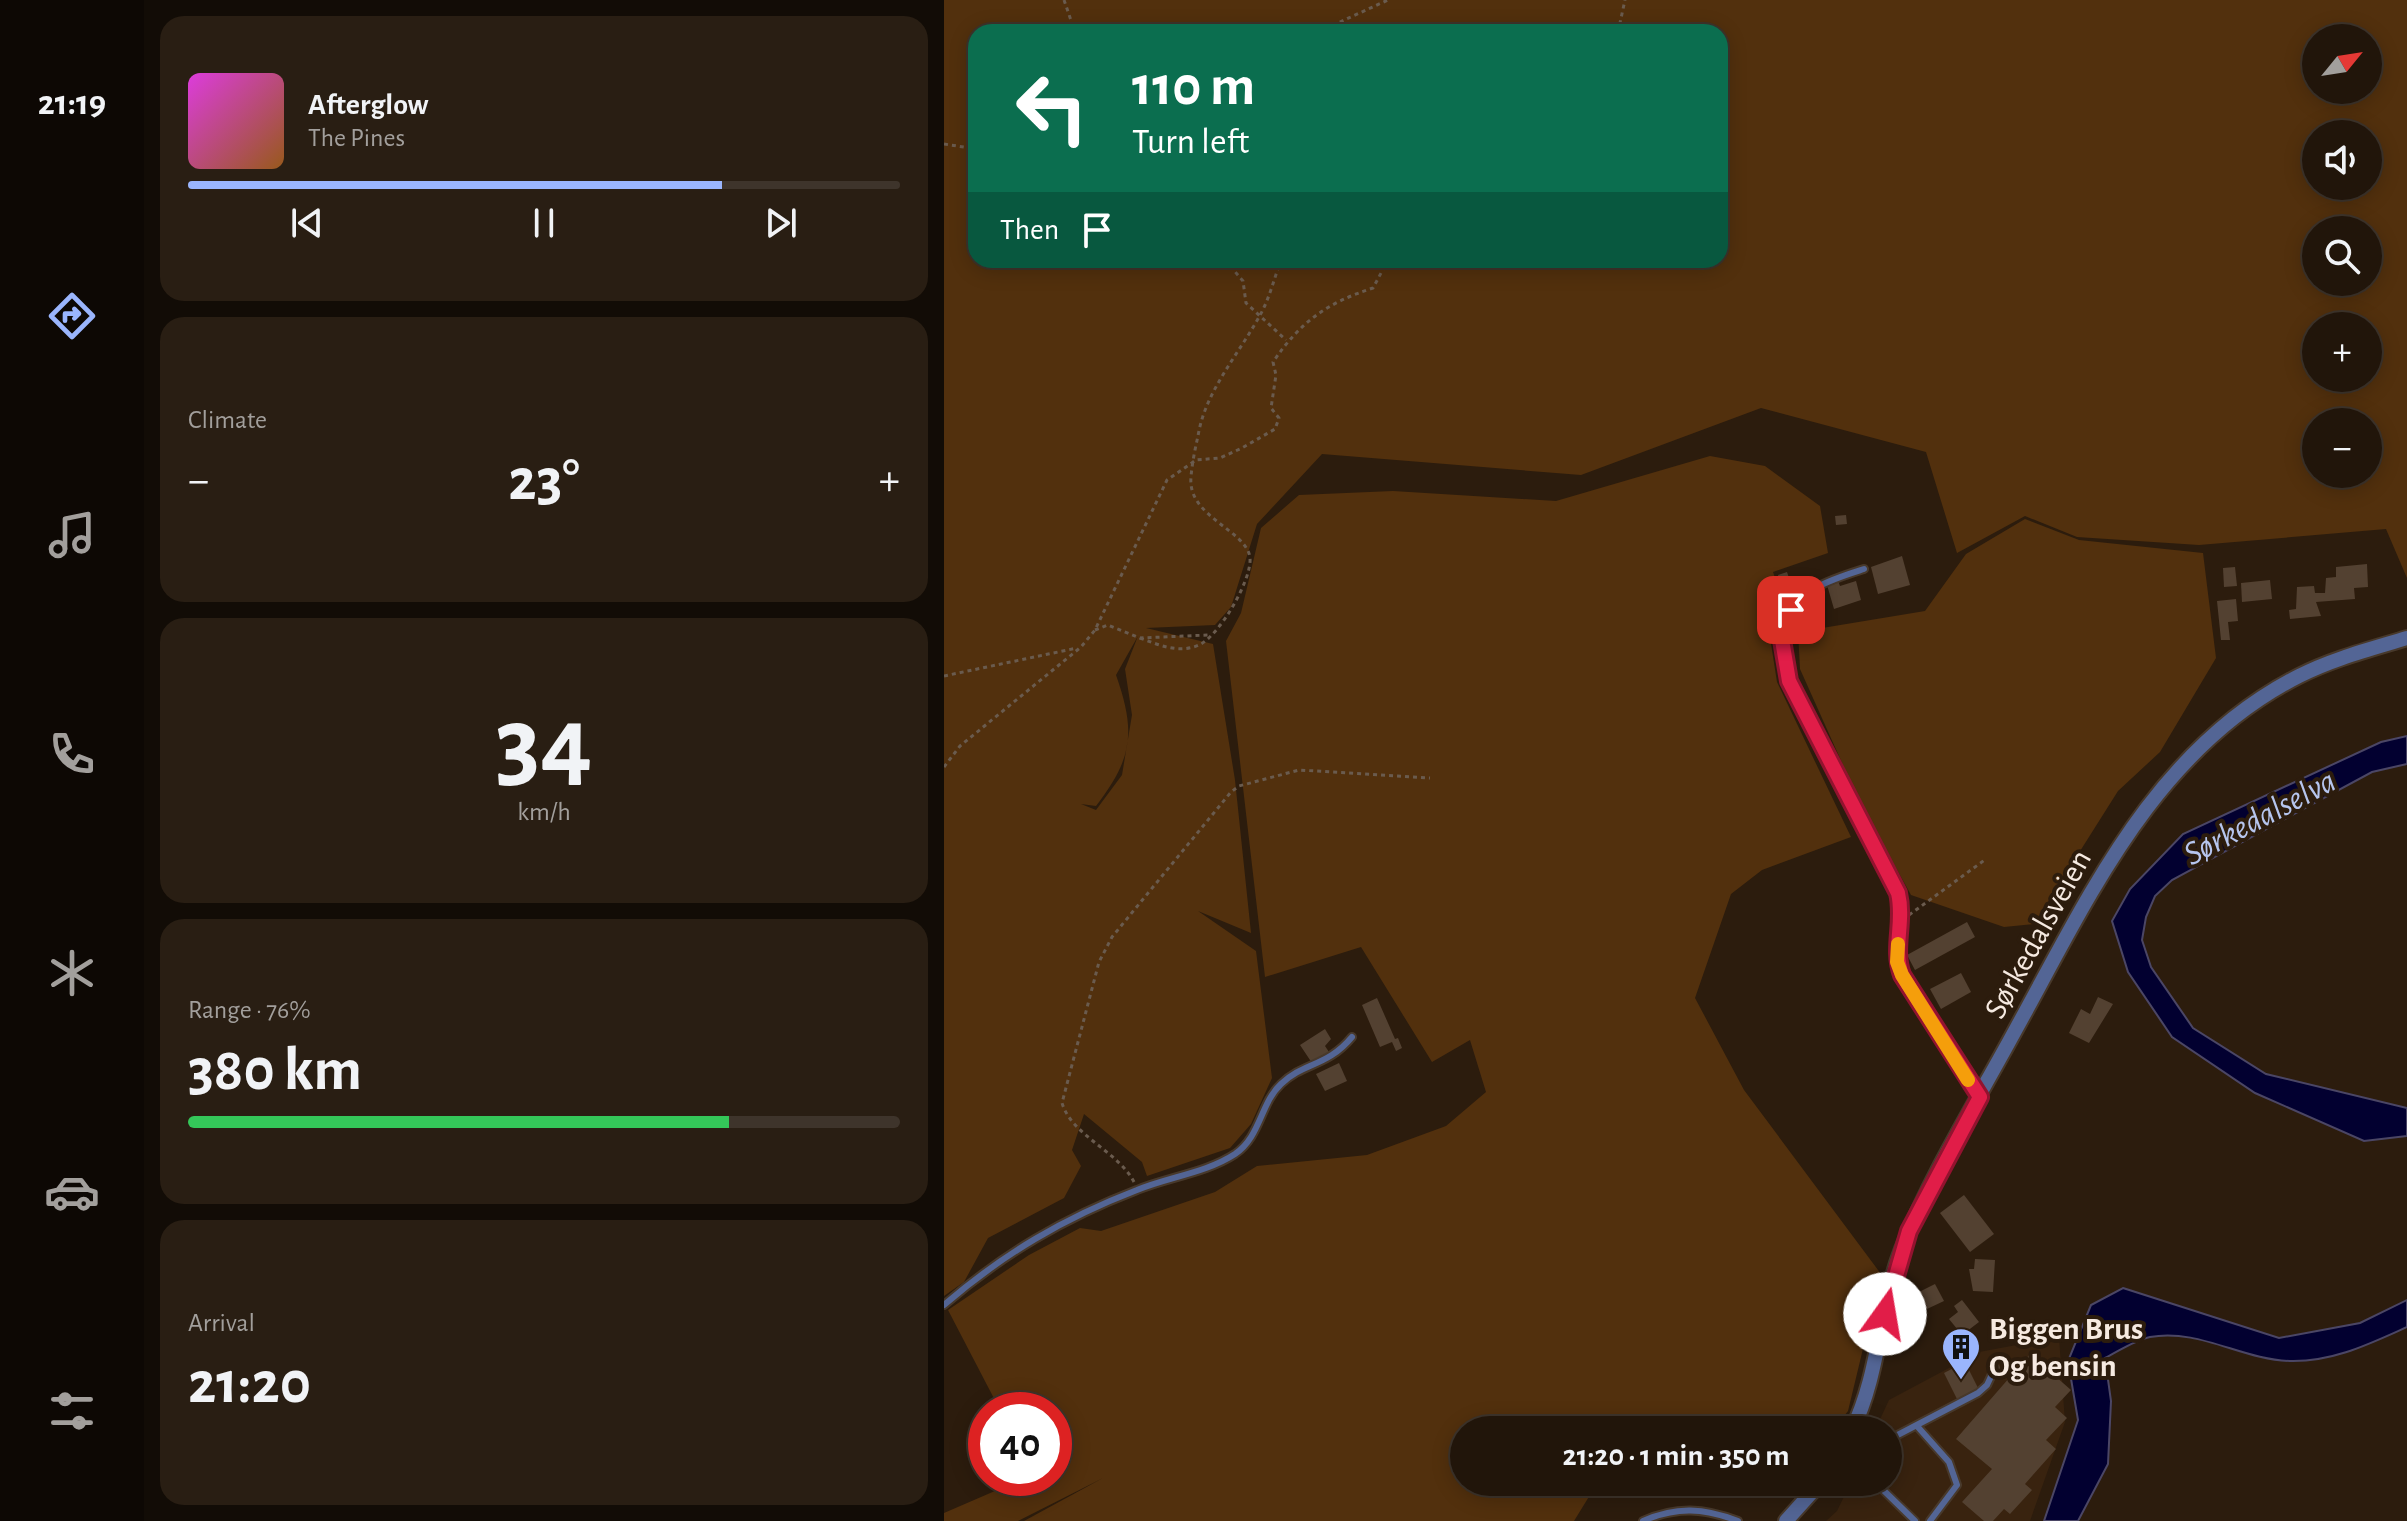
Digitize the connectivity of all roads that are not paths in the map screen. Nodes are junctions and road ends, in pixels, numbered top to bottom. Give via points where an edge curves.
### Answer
1 (1864, 569) dead end
2 (2407, 638) edge
3 (1352, 1037) dead end
4 (1980, 1097) junction
5 (944, 1305) edge
6 (1995, 1368) dead end
7 (1857, 1416) edge
8 (1917, 1426) junction
9 (1902, 1433) edge
10 (1808, 1496) edge
11 (1889, 1496) edge
12 (1643, 1521) edge
13 (1738, 1521) edge
14 (1786, 1521) edge
15 (1915, 1521) edge
16 (1930, 1521) edge

1 - 4 lane via 1819,585 1791,610 1783,631 1784,664 1898,893 1902,919 1897,955 1902,975
2 - 4 street, Sørkedalsveien via 2282,685 2235,716 2178,767 2114,853
3 - 5 lane via 1336,1056 1281,1084 1257,1130 1237,1152 1035,1236
4 - 7 street, Sørkedalsveien via 1909,1231
6 - 8 lane via 1978,1393
8 - 9 lane
8 - 16 lane via 1949,1462 1957,1485
10 - 14 street
11 - 15 lane
12 - 13 lane via 1682,1509 1709,1510

